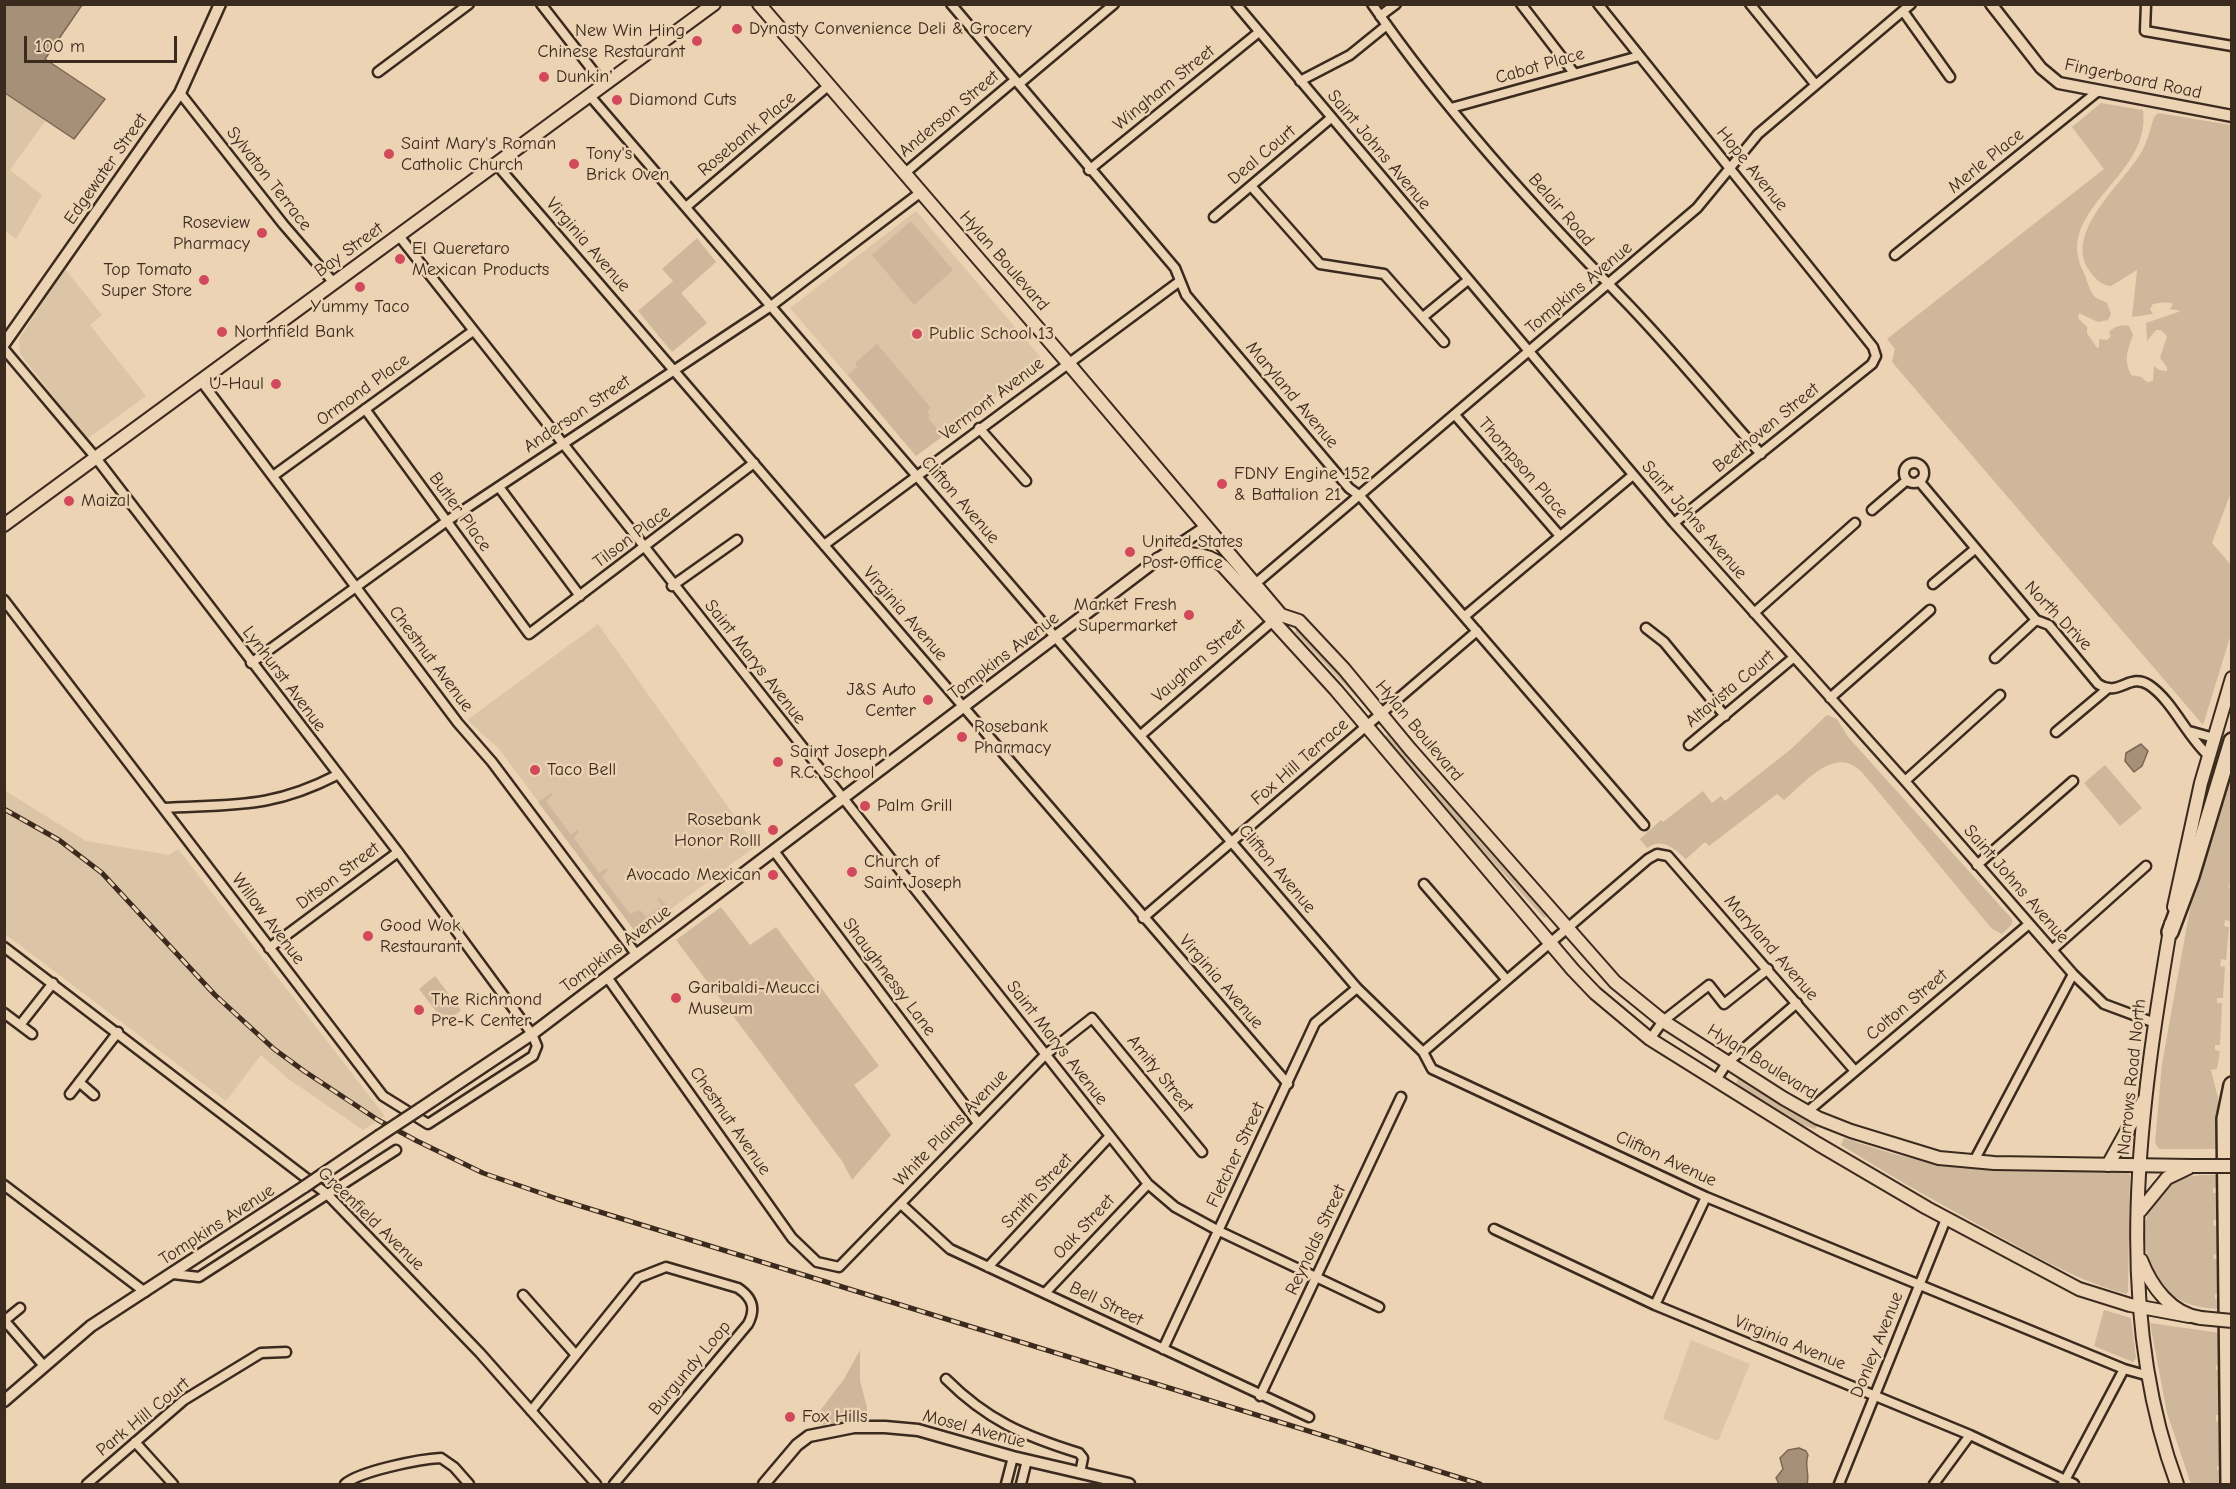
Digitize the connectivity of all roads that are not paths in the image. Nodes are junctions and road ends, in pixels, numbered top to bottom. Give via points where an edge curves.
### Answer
1 (220, 4) edge
2 (469, 4) edge
3 (541, 4) edge
4 (714, 4) edge
5 (759, 4) edge
6 (951, 4) edge
7 (1114, 4) edge
8 (1236, 4) edge
9 (1372, 4) edge
10 (1396, 4) edge
11 (1521, 4) edge
12 (1598, 4) edge
13 (1750, 4) edge
14 (1911, 4) edge
15 (1991, 4) edge
16 (2146, 4) edge
17 (1904, 11) junction
18 (1380, 16) junction
19 (1387, 26) junction
20 (1259, 32) junction
21 (2232, 46) edge
22 (1639, 56) junction
23 (378, 72) dead end
24 (1574, 73) junction
25 (1950, 77) dead end
26 (1300, 81) junction
27 (1017, 82) junction
28 (1815, 84) junction
29 (604, 85) junction
30 (828, 86) junction
31 (2097, 92) junction
32 (180, 93) junction
33 (590, 96) junction
34 (1451, 108) junction
35 (2232, 116) edge
36 (1331, 118) junction
37 (497, 165) junction
38 (1730, 168) junction
39 (1089, 170) junction
40 (905, 173) junction
41 (1251, 186) junction
42 (921, 192) junction
43 (686, 207) junction
44 (1214, 217) dead end
45 (399, 236) junction
46 (1895, 255) dead end
47 (1468, 280) junction
48 (1180, 281) junction
49 (334, 283) junction
50 (1609, 286) junction
51 (771, 306) junction
52 (1423, 317) junction
53 (472, 331) junction
54 (1444, 342) dead end
55 (4, 344) edge
56 (4, 349) edge
57 (1529, 351) junction
58 (1876, 356) joint
59 (1068, 363) junction
60 (673, 370) junction
61 (201, 381) junction
62 (365, 409) junction
63 (1455, 415) junction
64 (979, 428) junction
65 (562, 443) junction
66 (1761, 454) junction
67 (96, 458) junction
68 (753, 463) junction
69 (1633, 475) junction
70 (273, 476) junction
71 (918, 476) junction
72 (1907, 480) junction
73 (1026, 481) dead end
74 (1919, 481) junction
75 (499, 487) junction
76 (1360, 496) junction
77 (1872, 510) dead end
78 (447, 521) junction
79 (1674, 523) junction
80 (1854, 523) dead end
81 (4, 525) edge
82 (1206, 527) junction
83 (1560, 536) junction
84 (737, 540) dead end
85 (824, 545) junction
86 (644, 549) junction
87 (1975, 549) junction
88 (1158, 559) junction
89 (1255, 584) junction
90 (1933, 584) dead end
91 (356, 586) junction
92 (672, 586) junction
93 (580, 596) junction
94 (4, 600) edge
95 (1930, 610) dead end
96 (1754, 613) junction
97 (1465, 616) junction
98 (1277, 618) junction
99 (2036, 620) junction
100 (1646, 628) dead end
101 (1477, 631) junction
102 (529, 634) joint
103 (1056, 637) junction
104 (1793, 658) junction
105 (1995, 658) dead end
106 (251, 663) junction
107 (2232, 678) edge
108 (2106, 690) junction
109 (2000, 695) dead end
110 (1830, 698) junction
111 (963, 708) junction
112 (1381, 714) junction
113 (1725, 716) junction
114 (1366, 726) junction
115 (2189, 731) junction
116 (2056, 732) dead end
117 (1141, 735) junction
118 (2214, 738) junction
119 (2232, 741) edge
120 (1689, 745) dead end
121 (2209, 756) junction
122 (337, 775) junction
123 (1905, 781) junction
124 (2073, 781) dead end
125 (843, 800) junction
126 (163, 808) junction
127 (1644, 825) dead end
128 (1233, 841) junction
129 (774, 851) junction
130 (398, 852) junction
131 (1977, 865) junction
132 (2146, 866) dead end
133 (1424, 884) dead end
134 (1143, 918) junction
135 (2029, 924) junction
136 (1566, 927) junction
137 (2170, 932) junction
138 (1550, 941) junction
139 (4, 947) edge
140 (269, 948) junction
141 (2052, 950) junction
142 (636, 954) junction
143 (1768, 969) junction
144 (2073, 974) junction
145 (607, 977) junction
146 (1506, 980) junction
147 (53, 983) junction
148 (1357, 988) junction
149 (1797, 1003) junction
150 (4, 1013) edge
151 (1092, 1018) joint
152 (1663, 1021) junction
153 (2155, 1023) junction
154 (20, 1025) junction
155 (118, 1032) junction
156 (32, 1034) dead end
157 (532, 1034) junction
158 (1650, 1039) junction
159 (1423, 1052) junction
160 (1046, 1055) junction
161 (1727, 1063) junction
162 (1855, 1071) junction
163 (1716, 1080) junction
164 (79, 1082) junction
165 (1288, 1084) junction
166 (2232, 1085) edge
167 (70, 1094) dead end
168 (2147, 1094) junction
169 (94, 1095) dead end
170 (1401, 1097) dead end
171 (1807, 1113) junction
172 (978, 1123) junction
173 (1109, 1137) junction
174 (396, 1150) dead end
175 (1202, 1152) dead end
176 (1974, 1161) junction
177 (2108, 1165) junction
178 (2141, 1166) junction
179 (2192, 1166) junction
180 (2232, 1166) edge
181 (1148, 1184) junction
182 (4, 1185) edge
183 (327, 1194) junction
184 (1706, 1197) junction
185 (901, 1204) junction
186 (2139, 1212) junction
187 (1946, 1219) junction
188 (1494, 1229) dead end
189 (1219, 1231) junction
190 (2138, 1250) junction
191 (839, 1267) joint
192 (988, 1267) junction
193 (173, 1274) junction
194 (1317, 1277) junction
195 (1919, 1283) junction
196 (146, 1292) junction
197 (1045, 1293) junction
198 (522, 1295) dead end
199 (1655, 1305) junction
200 (1379, 1307) dead end
201 (2140, 1307) junction
202 (20, 1308) dead end
203 (2195, 1317) junction
204 (5, 1321) edge
205 (2232, 1321) edge
206 (1162, 1349) junction
207 (286, 1352) dead end
208 (576, 1355) junction
209 (44, 1366) junction
210 (2124, 1369) junction
211 (2149, 1376) junction
212 (946, 1379) dead end
213 (1260, 1396) junction
214 (1875, 1396) junction
215 (4, 1401) edge
216 (531, 1411) junction
217 (1309, 1417) dead end
218 (1970, 1435) junction
219 (135, 1442) junction
220 (1013, 1457) junction
221 (1027, 1460) junction
222 (1080, 1473) junction
223 (2064, 1483) edge
224 (87, 1485) edge
225 (173, 1485) edge
226 (345, 1485) edge
227 (469, 1485) edge
228 (596, 1485) edge
229 (614, 1485) edge
230 (764, 1485) edge
231 (1006, 1485) edge
232 (1021, 1485) edge
233 (1129, 1485) edge
234 (1839, 1485) edge
235 (1934, 1485) edge
236 (2074, 1485) edge
237 (2177, 1485) edge
238 (2229, 1485) edge

1 - 32 street, Edgewater Street
2 - 23 street
3 - 29 street
4 - 29 main road, Bay Street
5 - 30 main road, Hylan Boulevard
6 - 27 street, Maryland Avenue
7 - 27 street, Anderson Street
8 - 20 street, Saint Johns Avenue
9 - 18 street, Belair Road
10 - 18 street
11 - 24 street
12 - 22 street, Hope Avenue
13 - 28 street
14 - 17 street, Tompkins Avenue
15 - 31 street, Fingerboard Road via 2050,77
16 - 21 street via 2145,31
17 - 25 street
17 - 28 street, Tompkins Avenue
18 - 19 street, Belair Road
19 - 26 street via 1333,66
19 - 34 street, Belair Road
20 - 26 street, Saint Johns Avenue
20 - 39 street, Wingham Street
22 - 24 street, Cabot Place
22 - 38 street, Hope Avenue
24 - 34 street, Cabot Place
26 - 36 street, Saint Johns Avenue
27 - 39 street, Maryland Avenue
27 - 40 street, Anderson Street
28 - 38 street, Tompkins Avenue via 1758,134
29 - 33 main road, Bay Street
30 - 40 main road, Hylan Boulevard
30 - 43 street, Rosebank Place
31 - 35 street, Fingerboard Road
31 - 46 street, Merle Place
32 - 49 street, Sylvaton Terrace
32 - 55 street, Edgewater Street
33 - 37 main road, Bay Street
33 - 43 street, Clifton Avenue
34 - 50 street, Belair Road
36 - 41 street, Deal Court
36 - 47 street, Saint Johns Avenue
37 - 45 main road, Bay Street
37 - 60 street, Virginia Avenue
38 - 50 street, Tompkins Avenue via 1697,208
38 - 58 street, Hope Avenue via 1873,347
39 - 48 street, Maryland Avenue via 1175,268
40 - 42 main road, Hylan Boulevard
41 - 44 street, Deal Court
41 - 52 street via 1320,264 1384,274
42 - 51 street, Anderson Street
42 - 59 main road, Hylan Boulevard
43 - 51 street, Clifton Avenue
45 - 49 main road, Bay Street
45 - 53 street, Saint Marys Avenue
47 - 52 street
47 - 57 street, Saint Johns Avenue
48 - 59 street, Vermont Avenue
48 - 76 street, Maryland Avenue via 1186,295 1349,488
49 - 61 main road, Bay Street
50 - 57 street, Tompkins Avenue
50 - 66 street, Belair Road
51 - 60 street, Anderson Street
51 - 71 street, Clifton Avenue
52 - 54 street
53 - 62 street, Ormond Place
53 - 65 street, Saint Marys Avenue
56 - 67 street, Lynhurst Avenue
57 - 63 street, Tompkins Avenue
57 - 69 street, Saint Johns Avenue
58 - 66 street, Beethoven Street via 1872,364
59 - 64 street, Vermont Avenue
59 - 82 main road, Hylan Boulevard
60 - 65 street, Anderson Street
60 - 68 street, Virginia Avenue
61 - 67 main road, Bay Street
61 - 70 street, Chestnut Avenue
62 - 70 street, Ormond Place
62 - 78 street, Butler Place
63 - 76 street, Tompkins Avenue
63 - 83 street, Thompson Place
64 - 71 street, Vermont Avenue
64 - 73 street
65 - 75 street, Anderson Street
65 - 86 street, Saint Marys Avenue
66 - 79 street, Beethoven Street
67 - 81 main road, Bay Street
67 - 106 street, Lynhurst Avenue
68 - 85 street, Virginia Avenue
68 - 86 street, Tilson Place
69 - 79 street, Saint Johns Avenue
69 - 83 street
70 - 91 street, Chestnut Avenue
71 - 85 street, Vermont Avenue
71 - 103 street, Clifton Avenue
72 - 74 street
72 - 74 street, North Drive via 1906,468 1916,464 1924,472
72 - 77 street
74 - 87 street, North Drive
75 - 78 street, Anderson Street
75 - 93 street
76 - 89 street, Tompkins Avenue
76 - 97 street, Maryland Avenue
78 - 91 street, Anderson Street
78 - 102 street, Butler Place
79 - 96 street, Saint Johns Avenue
80 - 96 street
82 - 88 street, Tompkins Avenue
82 - 89 main road, Hylan Boulevard
83 - 97 street, Thompson Place
84 - 92 street
85 - 111 street, Virginia Avenue
86 - 92 street, Saint Marys Avenue
86 - 93 street, Tilson Place
87 - 90 street
87 - 99 street, North Drive
88 - 98 main road via 1182,553 1199,554 1218,562
88 - 103 street, Tompkins Avenue
89 - 98 main road, Hylan Boulevard
91 - 106 street, Anderson Street
91 - 142 street, Chestnut Avenue
92 - 125 street, Saint Marys Avenue
93 - 102 street, Tilson Place
94 - 126 street, Willow Avenue
95 - 110 street
96 - 104 street, Saint Johns Avenue
97 - 101 street, Maryland Avenue
98 - 112 main road, Hylan Boulevard via 1299,621
98 - 114 main road, Hylan Boulevard
98 - 117 street, Vaughan Street
99 - 105 street
99 - 108 street, North Drive via 2049,625
100 - 113 street via 1664,642
101 - 112 street, Fox Hill Terrace
101 - 127 street, Maryland Avenue
103 - 111 street, Tompkins Avenue
103 - 117 street, Clifton Avenue
104 - 110 street, Saint Johns Avenue
104 - 113 street, Altavista Court
106 - 122 street, Lynhurst Avenue
107 - 118 main road, Narrows Road North
108 - 115 street via 2141,681 2151,686
108 - 116 street
109 - 123 street
110 - 123 street, Saint Johns Avenue
111 - 125 street, Tompkins Avenue
111 - 134 street, Virginia Avenue
112 - 114 street, Fox Hill Terrace
112 - 136 main road, Hylan Boulevard
113 - 120 street, Altavista Court
114 - 128 street, Fox Hill Terrace
114 - 138 main road, Hylan Boulevard via 1480,864
115 - 118 street
115 - 121 street
117 - 128 street, Clifton Avenue
118 - 121 main road, Narrows Road North
119 - 137 highway
121 - 137 main road, Narrows Road North
122 - 126 street via 300,792 259,804
122 - 130 street, Lynhurst Avenue
123 - 131 street, Saint Johns Avenue
124 - 131 street
125 - 129 street, Tompkins Avenue
125 - 160 street, Saint Marys Avenue
126 - 140 street, Willow Avenue
128 - 134 street, Fox Hill Terrace
128 - 148 street, Clifton Avenue
129 - 142 street, Tompkins Avenue
129 - 172 street, Shaughnessy Lane
130 - 140 street, Ditson Street
130 - 157 street, Lynhurst Avenue
131 - 135 street, Saint Johns Avenue
132 - 141 street
133 - 146 street
134 - 165 street, Virginia Avenue
135 - 141 street, Saint Johns Avenue
135 - 162 street, Colton Street
136 - 138 street
136 - 143 street, Maryland Avenue via 1648,859 1657,854 1668,856
136 - 152 main road, Hylan Boulevard via 1621,988
137 - 153 main road, Narrows Road North
138 - 146 street
138 - 158 main road, Hylan Boulevard via 1595,993
139 - 147 street, Greenfield Avenue
140 - 157 street, Willow Avenue via 383,1096 428,1124 533,1056 537,1046
141 - 144 street, Saint Johns Avenue
142 - 145 street, Tompkins Avenue
143 - 149 street, Maryland Avenue
143 - 152 street via 1725,1004 1709,985
144 - 153 street, Saint Johns Avenue via 2104,1004
144 - 176 street
145 - 157 street, Tompkins Avenue
145 - 191 street, Chestnut Avenue via 792,1238 817,1262
146 - 159 street
147 - 154 street
147 - 155 street, Greenfield Avenue
148 - 159 street, Clifton Avenue
148 - 165 street, Fletcher Street via 1315,1023
149 - 161 street
149 - 162 street, Maryland Avenue
150 - 154 street
151 - 160 street, White Plains Avenue
151 - 175 street, Amity Street
152 - 158 street
152 - 161 main road, Hylan Boulevard
153 - 168 main road, Narrows Road North
154 - 156 street
155 - 164 street
155 - 183 street, Greenfield Avenue
157 - 193 street, Tompkins Avenue, bridge
158 - 163 main road, Hylan Boulevard
159 - 184 street, Clifton Avenue via 1432,1069
160 - 172 street, White Plains Avenue
160 - 173 street, Saint Marys Avenue
161 - 163 street
161 - 171 main road, Hylan Boulevard
162 - 171 street, Colton Street
163 - 187 main road, Hylan Boulevard
164 - 167 street
164 - 169 street
165 - 189 street, Fletcher Street
166 - 238 highway via 2225,1119
168 - 177 main road
168 - 178 main road, Narrows Road North
170 - 194 street, Reynolds Street
171 - 176 main road, Hylan Boulevard via 1911,1151
172 - 185 street, White Plains Avenue
173 - 181 street, Saint Marys Avenue
173 - 192 street, Smith Street
174 - 183 street
176 - 177 main road, Hylan Boulevard
177 - 178 main road, Hylan Boulevard
178 - 179 main road, Hylan Boulevard
178 - 186 main road, Narrows Road North
179 - 180 main road, Hylan Boulevard, bridge
179 - 186 main road via 2167,1178
181 - 189 street, Saint Marys Avenue via 1175,1207
181 - 197 street, Oak Street
182 - 196 street
183 - 193 street via 199,1276
183 - 216 street, Greenfield Avenue
184 - 195 street, Clifton Avenue
184 - 199 street
185 - 191 street, White Plains Avenue
185 - 192 street, Bell Street via 950,1249
186 - 190 main road, Narrows Road North
187 - 195 street, Donley Avenue
187 - 201 main road, Hylan Boulevard via 2071,1285
188 - 199 street, Virginia Avenue
189 - 194 street, Saint Marys Avenue
189 - 206 street, Fletcher Street
190 - 201 main road, Narrows Road North
190 - 203 main road via 2156,1288
192 - 197 street, Bell Street
193 - 196 street, Tompkins Avenue
194 - 200 street, Saint Marys Avenue
194 - 213 street, Reynolds Street
195 - 210 street, Clifton Avenue
195 - 214 street, Donley Avenue
196 - 209 street, Tompkins Avenue via 91,1326
197 - 206 street, Bell Street
198 - 208 street
199 - 214 street, Virginia Avenue
201 - 203 main road, Hylan Boulevard
201 - 211 main road, Narrows Road North
202 - 204 street
203 - 205 main road, Hylan Boulevard, bridge
204 - 209 street
206 - 213 street, Bell Street
207 - 219 street, Park Hill Court via 261,1353 184,1401
208 - 216 street, Burgundy Loop
208 - 229 street, Burgundy Loop via 638,1278 654,1270 666,1267 738,1288 747,1294 753,1306 748,1324
209 - 215 street, Tompkins Avenue
210 - 211 street, Clifton Avenue
210 - 223 street
211 - 237 main road, Narrows Road North
212 - 222 street via 971,1404 1000,1423 1028,1437 1079,1453 1083,1458
213 - 217 street, Bell Street
214 - 218 street, Virginia Avenue
214 - 234 street, Donley Avenue
216 - 228 street, Greenfield Avenue
218 - 223 street, Virginia Avenue
218 - 235 street
219 - 224 street, Park Hill Court
219 - 225 street
220 - 221 street, Mosel Avenue
220 - 230 street, Mosel Avenue via 918,1430 854,1427 809,1436
220 - 231 street
221 - 222 street, Mosel Avenue
221 - 232 street
222 - 233 street, Mosel Avenue
223 - 236 street, Virginia Avenue
226 - 227 street via 355,1478 422,1459 441,1458

